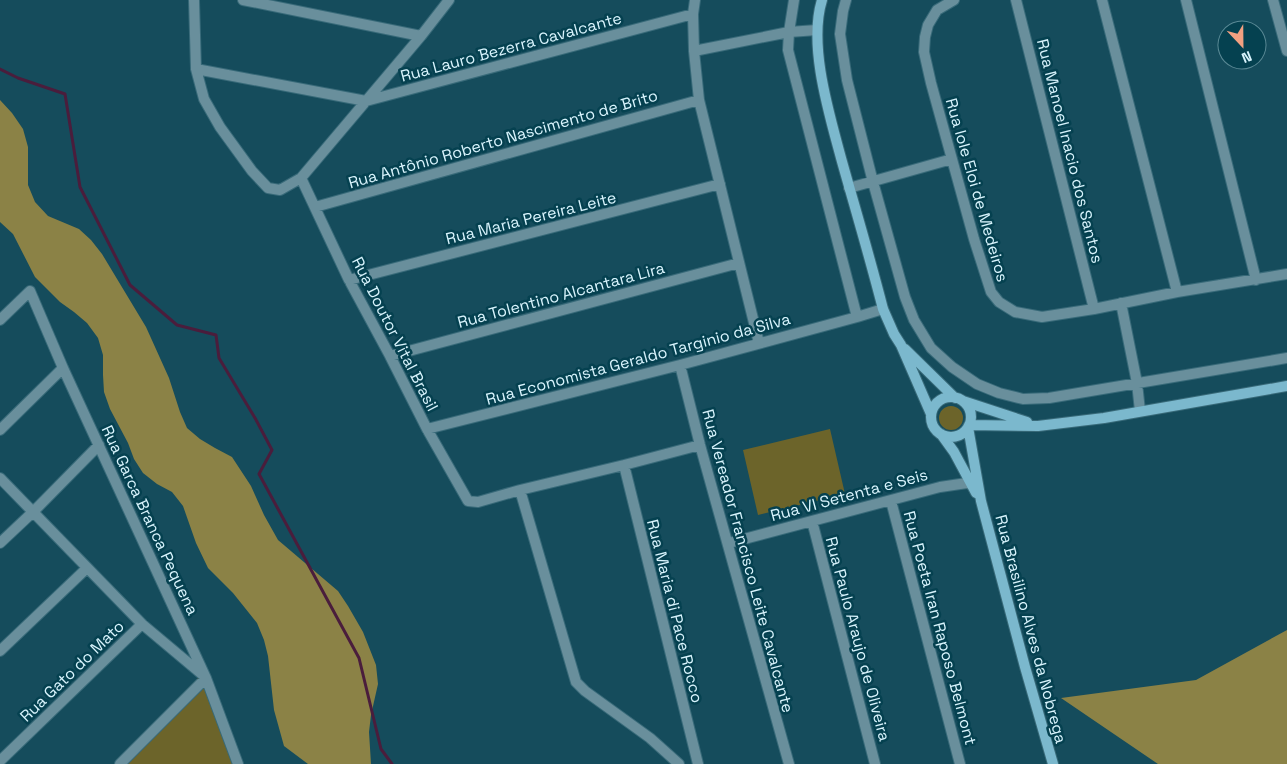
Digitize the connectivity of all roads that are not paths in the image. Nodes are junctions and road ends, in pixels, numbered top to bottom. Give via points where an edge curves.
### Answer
1 (194, 0) edge
2 (243, 0) edge
3 (449, 0) edge
4 (695, 0) edge
5 (794, 0) edge
6 (822, 0) edge
7 (846, 0) edge
8 (954, 0) edge
9 (1016, 0) edge
10 (1102, 0) edge
11 (1186, 0) edge
12 (1273, 0) edge
13 (693, 14) junction
14 (1283, 23) edge
15 (817, 30) junction
16 (789, 32) junction
17 (421, 36) junction
18 (694, 51) junction
19 (1287, 51) edge
20 (196, 69) junction
21 (698, 100) junction
22 (366, 101) junction
23 (952, 159) junction
24 (301, 178) junction
25 (873, 182) junction
26 (720, 184) junction
27 (849, 188) junction
28 (315, 207) junction
29 (739, 263) junction
30 (1287, 274) edge
31 (349, 280) junction
32 (1256, 280) junction
33 (1177, 292) junction
34 (1121, 303) junction
35 (883, 309) junction
36 (1094, 309) junction
37 (857, 317) junction
38 (0, 320) edge
39 (759, 343) junction
40 (901, 345) junction
41 (390, 356) junction
42 (1287, 358) edge
43 (680, 365) junction
44 (63, 368) junction
45 (1137, 383) junction
46 (1287, 386) edge
47 (957, 399) junction
48 (1140, 412) junction
49 (931, 414) junction
50 (969, 426) junction
51 (1038, 426) junction
52 (0, 430) edge
53 (427, 430) junction
54 (941, 434) junction
55 (99, 445) junction
56 (700, 445) junction
57 (624, 465) junction
58 (0, 478) edge
59 (974, 485) junction
60 (520, 490) junction
61 (891, 500) junction
62 (34, 512) junction
63 (812, 521) junction
64 (0, 543) edge
65 (728, 543) junction
66 (87, 568) junction
67 (142, 624) junction
68 (0, 651) edge
69 (206, 678) junction
70 (0, 761) edge
71 (120, 764) edge
72 (238, 764) edge
73 (679, 764) edge
74 (698, 764) edge
75 (789, 764) edge
76 (875, 764) edge
77 (960, 764) edge
78 (1053, 764) edge

1 - 20 street
2 - 17 street
3 - 17 street
4 - 13 street
5 - 16 street
6 - 15 main road
7 - 25 street via 840,34 847,80
8 - 23 street, Rua Iole Eloi de Medeiros via 937,10 928,25 924,52
9 - 36 street, Rua Manoel Inacio dos Santos
10 - 33 street
11 - 32 street
12 - 14 street
13 - 18 street
13 - 22 street, Rua Lauro Bezerra Cavalcante
14 - 19 street
15 - 16 street
15 - 27 main road via 825,98
16 - 18 street
16 - 37 street via 788,50
17 - 22 street
18 - 21 street
20 - 22 street
20 - 24 street via 204,99 220,127 268,188 280,190
21 - 26 street
21 - 28 street, Rua Antônio Roberto Nascimento de Brito
22 - 24 street
23 - 25 street
23 - 36 street, Rua Iole Eloi de Medeiros via 991,292 999,302 1015,312 1042,317
24 - 28 street, Rua Doutor Vital Brasil
25 - 27 street
25 - 45 street via 914,320 931,348 952,367 977,384 1023,399 1049,398
26 - 29 street
26 - 31 street, Rua Maria Pereira Leite
27 - 35 main road
28 - 31 street, Rua Doutor Vital Brasil
29 - 39 street
29 - 41 street, Rua Tolentino Alcantara Lira
30 - 32 street, Rua Iole Eloi de Medeiros
31 - 41 street, Rua Doutor Vital Brasil
32 - 33 street, Rua Iole Eloi de Medeiros
33 - 34 street, Rua Iole Eloi de Medeiros
34 - 36 street, Rua Iole Eloi de Medeiros
34 - 45 street
35 - 37 street, Rua Economista Geraldo Targinio da Silva
35 - 40 main road
37 - 39 street, Rua Economista Geraldo Targinio da Silva
38 - 44 street, Rua Garca Branca Pequena via 30,291
39 - 43 street, Rua Economista Geraldo Targinio da Silva
40 - 47 main road
40 - 49 main road
41 - 53 street, Rua Doutor Vital Brasil
42 - 45 street
43 - 53 street, Rua Economista Geraldo Targinio da Silva
43 - 56 street, Rua Vereador Francisco Leite Cavalcante
44 - 52 street
44 - 55 street, Rua Garca Branca Pequena
45 - 48 street
46 - 48 main road
47 - 49 main road via 940,401
47 - 50 main road via 970,412
47 - 51 main road
48 - 51 main road
49 - 54 main road via 932,426
50 - 51 main road
50 - 54 main road via 956,436
50 - 59 main road, Rua Brasilino Alves da Nobrega
53 - 60 street, Rua Doutor Vital Brasil via 468,501 478,502
54 - 59 main road, Rua Brasilino Alves da Nobrega
55 - 62 street
55 - 69 street, Rua Garca Branca Pequena
56 - 57 street
56 - 65 street, Rua Vereador Francisco Leite Cavalcante
57 - 60 street
57 - 74 street, Rua Maria di Pace Rocco
58 - 62 street
59 - 61 street, Rua VI Setenta e Seis via 940,487
59 - 78 main road, Rua Brasilino Alves da Nobrega
60 - 73 street via 576,682
61 - 63 street, Rua VI Setenta e Seis
61 - 77 street, Rua Poeta Iran Raposo Belmont
62 - 64 street
62 - 66 street
63 - 65 street, Rua VI Setenta e Seis
63 - 76 street, Rua Paulo Araujo de Oliveira
65 - 75 street, Rua Vereador Francisco Leite Cavalcante
66 - 67 street
66 - 68 street
67 - 69 street
67 - 70 street, Rua Gato do Mato
69 - 71 street
69 - 72 street, Rua Garca Branca Pequena

